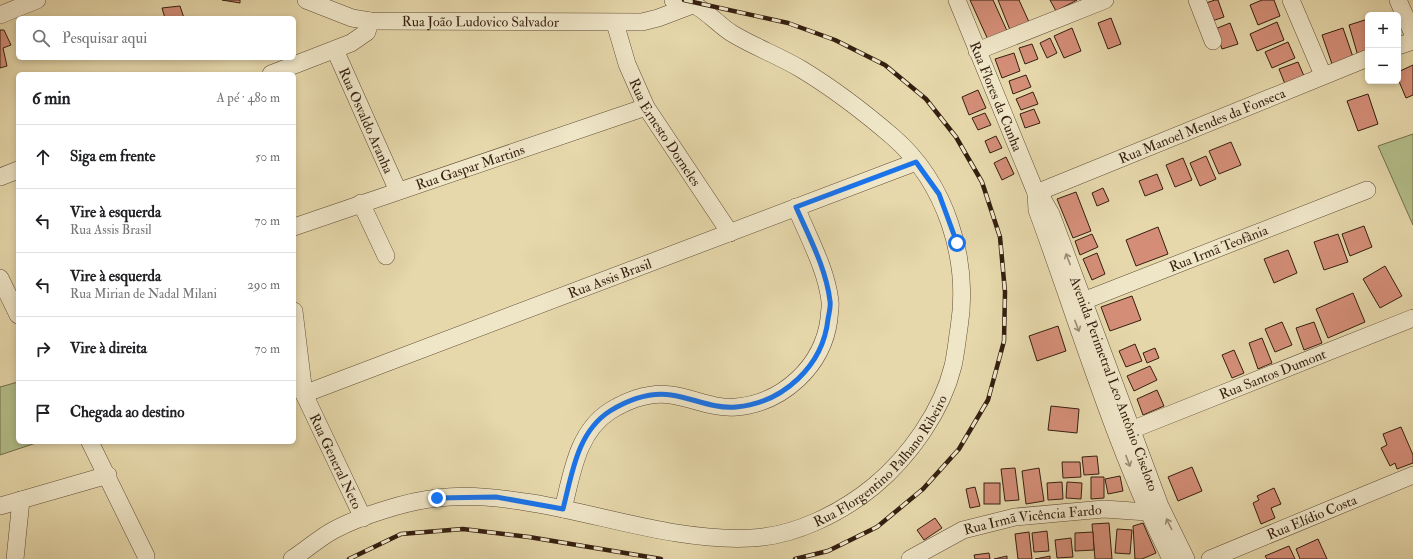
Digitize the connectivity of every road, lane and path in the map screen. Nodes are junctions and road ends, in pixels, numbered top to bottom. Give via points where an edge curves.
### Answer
1 (37, 0) edge
2 (306, 0) edge
3 (673, 0) edge
4 (956, 0) edge
5 (1105, 0) edge
6 (1197, 0) edge
7 (1291, 0) edge
8 (1398, 0) edge
9 (699, 2) edge
10 (0, 15) edge
11 (370, 21) junction
12 (615, 23) junction
13 (1413, 34) edge
14 (1213, 41) dead end
15 (1413, 41) edge
16 (1401, 45) edge
17 (335, 50) junction
18 (977, 51) junction
19 (1365, 59) edge
20 (275, 72) edge
21 (1323, 75) junction
22 (646, 107) junction
23 (916, 162) junction
24 (16, 171) edge
25 (0, 177) edge
26 (1367, 190) dead end
27 (398, 191) junction
28 (361, 203) junction
29 (1040, 203) junction
30 (796, 207) junction
31 (296, 226) edge
32 (730, 233) junction
33 (386, 256) dead end
34 (0, 278) edge
35 (1077, 304) junction
36 (16, 311) edge
37 (1413, 318) edge
38 (296, 328) edge
39 (304, 394) junction
40 (1125, 433) junction
41 (91, 444) edge
42 (108, 475) junction
43 (1413, 475) edge
44 (22, 500) junction
45 (0, 506) edge
46 (563, 509) junction
47 (1154, 509) junction
48 (363, 518) junction
49 (15, 559) edge
50 (146, 559) edge
51 (292, 559) edge
52 (910, 559) edge
53 (1171, 559) edge
54 (1186, 559) edge
55 (1210, 559) edge

1 - 10 street
2 - 11 street, Rua João Ludovico Salvador via 345,16
3 - 9 street, Rua Florgentino Palhano Ribeiro
4 - 18 street, Rua Flores da Cunha
5 - 18 street
6 - 14 street
7 - 21 street
8 - 13 street
9 - 12 street, Rua João Ludovico Salvador via 658,18 642,22
9 - 23 street, Rua Florgentino Palhano Ribeiro via 732,33 800,69 853,102 897,140
11 - 12 street, Rua João Ludovico Salvador
11 - 17 street via 367,32
12 - 22 street, Rua Ernesto Dorneles via 627,64
15 - 16 street
17 - 20 street
17 - 27 street, Rua Osvaldo Aranha
18 - 29 street, Rua Flores da Cunha
19 - 21 street, Rua Manoel Mendes da Fonseca
21 - 29 street, Rua Manoel Mendes da Fonseca
22 - 27 street, Rua Gaspar Martins
22 - 32 street, Rua Ernesto Dorneles
23 - 30 street, Rua Assis Brasil
23 - 46 street, Rua Florgentino Palhano Ribeiro via 939,194 957,243 963,306 953,367 937,406 917,440 892,471 862,496 828,516 794,530 754,538 688,535
24 - 25 street
26 - 35 street, Rua Irmã Teofânia
27 - 28 street, Rua Gaspar Martins
28 - 31 street, Rua Gaspar Martins
28 - 33 street
29 - 35 street, Avenida Perimetral Leo Antônio Ciseloto
30 - 32 street, Rua Assis Brasil
30 - 46 street via 824,274 830,302 827,331 818,355 804,374 788,388 762,401 736,407 715,406 670,395 647,396 627,401 594,426 582,442
32 - 39 street, Rua Assis Brasil
34 - 36 street
35 - 40 street, Avenida Perimetral Leo Antônio Ciseloto
37 - 40 street, Rua Santos Dumont
38 - 39 street, Rua General Neto
39 - 48 street, Rua General Neto
40 - 47 street, Avenida Perimetral Leo Antônio Ciseloto
41 - 42 street
42 - 44 street
42 - 50 street
43 - 55 street, Rua Elídio Costa
44 - 45 street
44 - 49 street
46 - 48 street, Rua Florgentino Palhano Ribeiro via 496,497 437,498 384,510
47 - 52 street, Rua Irmã Vicência Fardo via 1104,509 1015,517 963,530
47 - 53 street, Avenida Perimetral Leo Antônio Ciseloto
54 -> 47 street, Avenida Perimetral Leo Antônio Ciseloto
48 - 51 street, Rua Florgentino Palhano Ribeiro via 333,530

